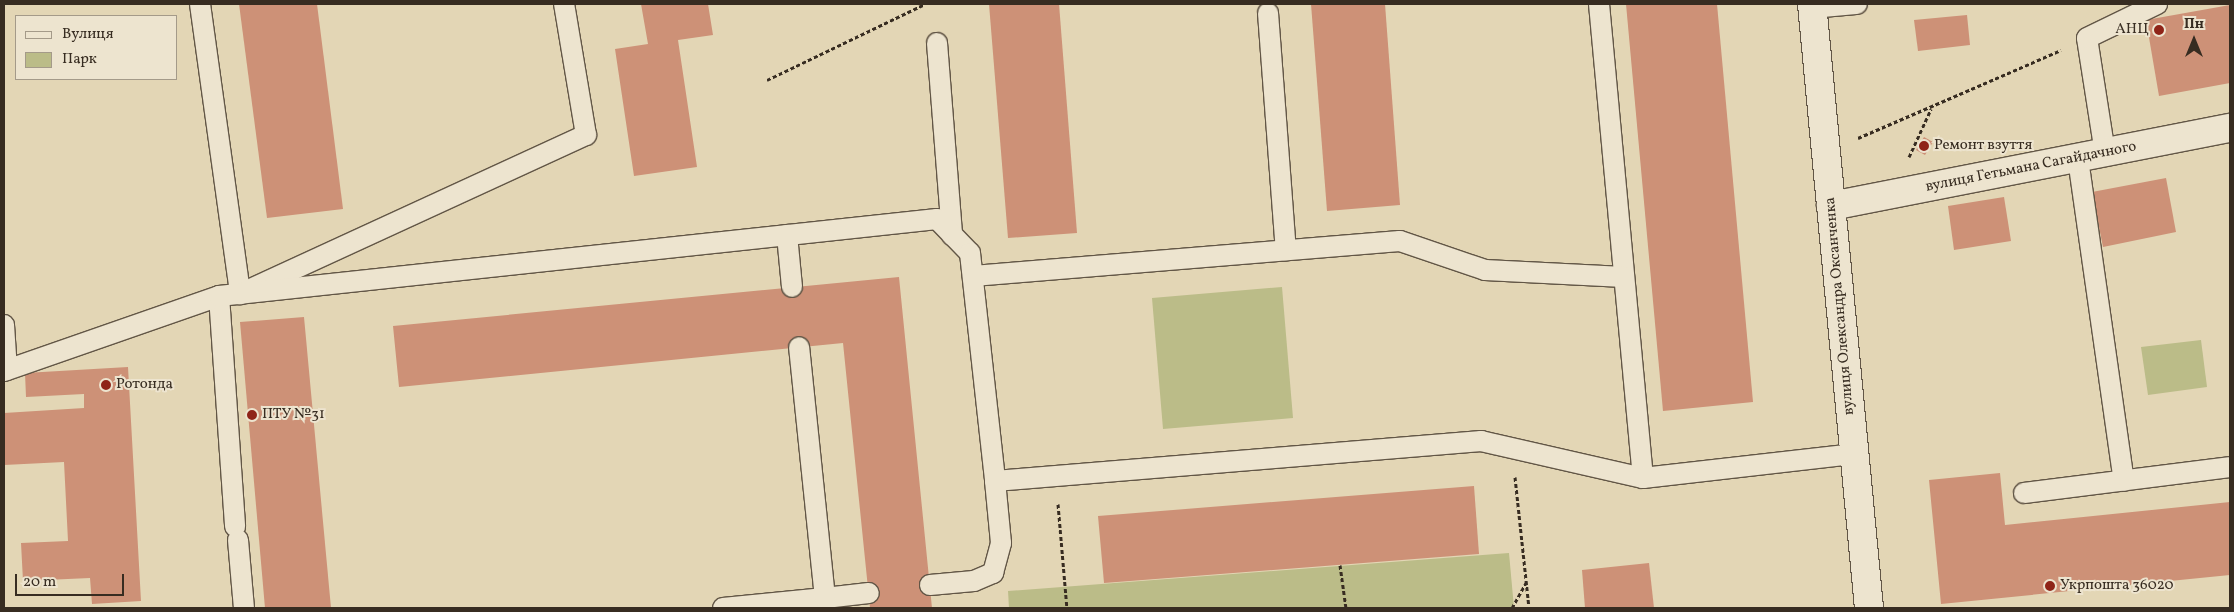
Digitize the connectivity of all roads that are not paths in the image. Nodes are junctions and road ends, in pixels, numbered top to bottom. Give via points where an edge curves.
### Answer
1 (200, 4) edge
2 (564, 4) edge
3 (1599, 4) edge
4 (1857, 4) edge
5 (2157, 4) edge
6 (1812, 6) edge
7 (1268, 14) dead end
8 (937, 43) dead end
9 (2230, 128) edge
10 (2105, 153) junction
11 (2078, 159) junction
12 (1831, 206) junction
13 (787, 235) junction
14 (952, 235) junction
15 (1286, 250) junction
16 (973, 276) junction
17 (1624, 277) junction
18 (792, 287) dead end
19 (240, 294) junction
20 (218, 296) junction
21 (4, 325) edge
22 (799, 347) dead end
23 (6, 370) edge
24 (1854, 454) junction
25 (2228, 467) dead end
26 (1643, 478) junction
27 (995, 481) junction
28 (2124, 481) junction
29 (2024, 493) dead end
30 (930, 586) dead end
31 (868, 593) dead end
32 (825, 598) junction
33 (244, 608) edge
34 (723, 608) edge
35 (1869, 608) edge

1 - 19 lane
2 - 19 lane via 586,135
3 - 17 lane
4 - 6 lane
5 - 10 lane via 2087,38
6 - 12 street, вулиця Олександра Оксанченка
7 - 15 lane
8 - 14 lane
9 - 10 street, вулиця Гетьмана Сагайдачного
10 - 11 street, вулиця Гетьмана Сагайдачного
11 - 12 street, вулиця Гетьмана Сагайдачного
11 - 28 lane
12 - 24 street, вулиця Олександра Оксанченка
13 - 14 lane via 937,219
13 - 18 lane
13 - 19 lane
14 - 16 lane via 970,253
15 - 16 lane
15 - 17 lane via 1400,241 1485,270
16 - 27 lane
17 - 26 lane
19 - 20 lane
20 - 23 lane
20 - 33 lane
21 - 23 lane
22 - 32 lane
24 - 26 lane
24 - 35 street, вулиця Олександра Оксанченка
25 - 28 lane
26 - 27 lane via 1481,441
27 - 30 lane via 1002,543 993,573 974,581
28 - 29 lane
31 - 32 lane
32 - 34 lane

